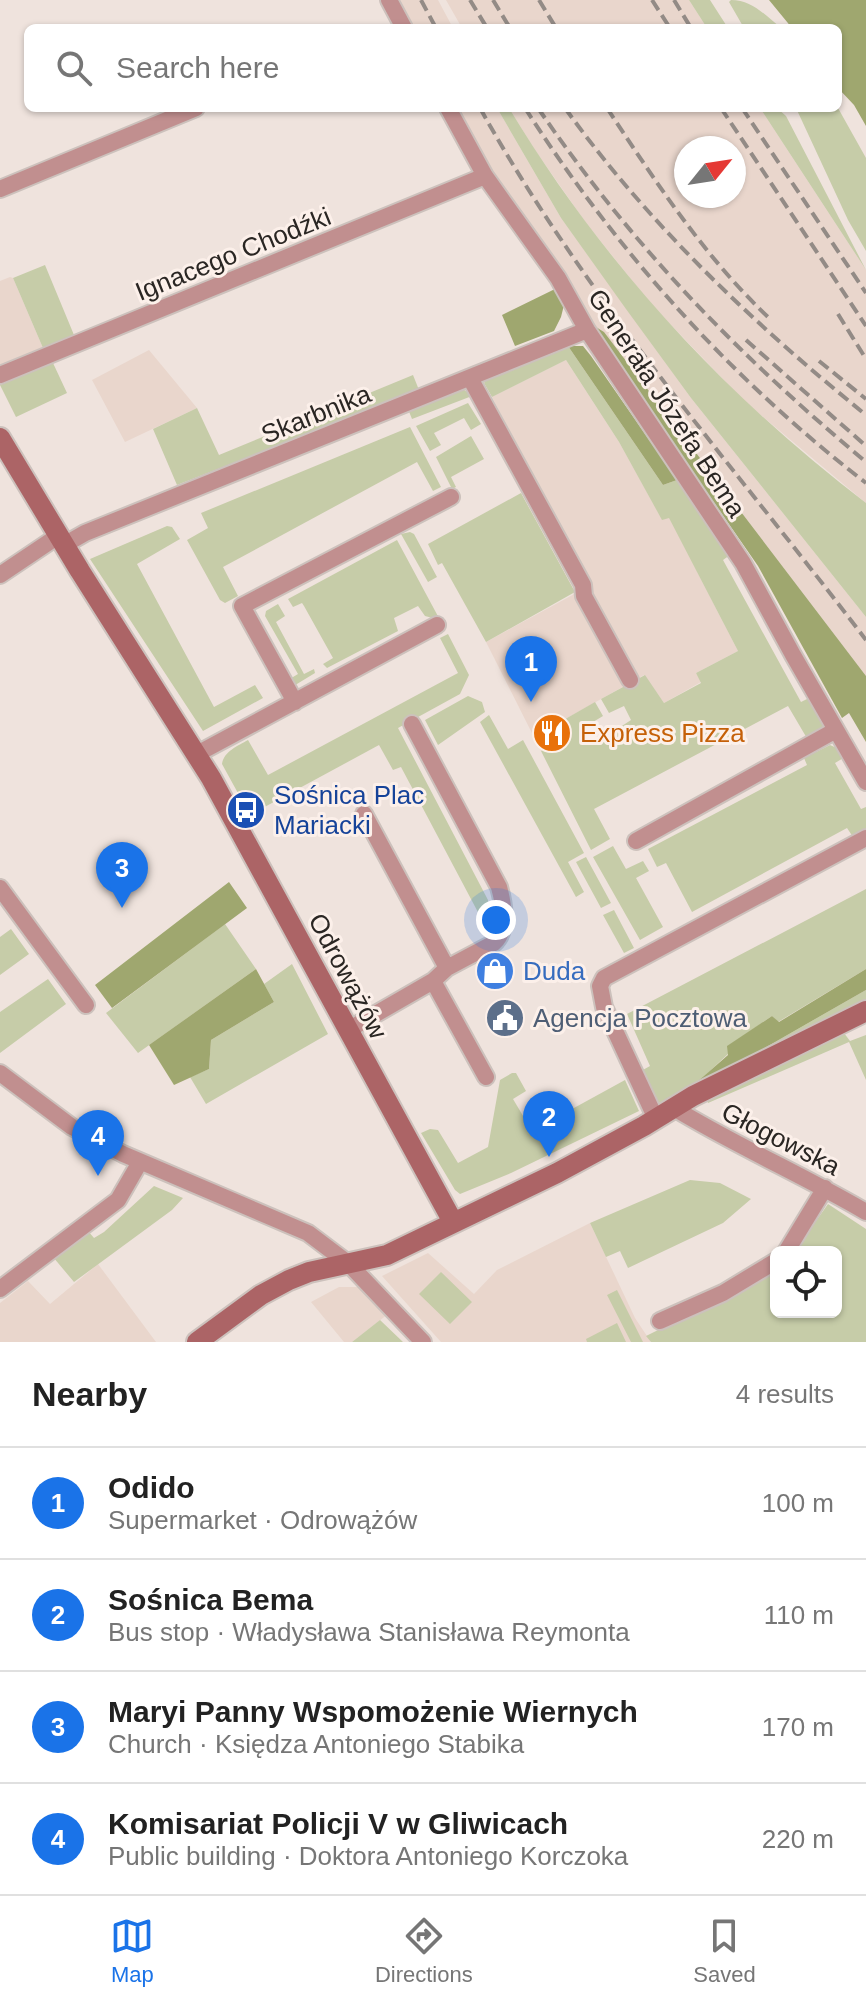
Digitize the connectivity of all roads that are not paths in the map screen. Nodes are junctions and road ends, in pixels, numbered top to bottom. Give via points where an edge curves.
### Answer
1 (389, 0) edge
2 (398, 24) edge
3 (186, 112) edge
4 (450, 112) edge
5 (485, 176) junction
6 (0, 189) edge
7 (587, 330) junction
8 (0, 375) edge
9 (470, 378) junction
10 (0, 438) edge
11 (451, 497) dead end
12 (61, 540) junction
13 (0, 575) edge
14 (437, 625) dead end
15 (630, 680) dead end
16 (295, 702) junction
17 (412, 724) dead end
18 (836, 730) junction
19 (197, 754) junction
20 (866, 782) edge
21 (364, 814) dead end
22 (866, 838) edge
23 (636, 841) dead end
24 (0, 888) edge
25 (447, 968) junction
26 (433, 981) junction
27 (86, 1005) dead end
28 (866, 1011) edge
29 (348, 1030) junction
30 (0, 1073) edge
31 (486, 1077) dead end
32 (674, 1108) junction
33 (656, 1119) junction
34 (140, 1162) junction
35 (825, 1188) junction
36 (866, 1212) edge
37 (453, 1222) junction
38 (790, 1246) edge
39 (349, 1264) junction
40 (770, 1265) edge
41 (0, 1289) edge
42 (660, 1321) dead end
43 (197, 1342) edge
44 (423, 1342) edge

1 - 2 street
3 - 6 street
4 - 5 street, Generała Józefa Bema
5 - 7 street, Generała Józefa Bema via 558,278
5 - 8 street, Ignacego Chodźki
7 - 9 street, Skarbnika
7 - 18 street, Generała Józefa Bema via 743,563
9 - 12 street, Skarbnika
9 - 15 street
10 - 12 street, Odrowążów
11 - 16 street via 242,606
12 - 13 street, Skarbnika
12 - 19 street, Odrowążów
14 - 16 street
16 - 19 street
17 - 25 street via 503,901 498,940
18 - 20 street, Generała Józefa Bema
18 - 23 street
19 - 29 street, Odrowążów
21 - 25 street
22 - 33 street via 604,978 604,1007
24 - 27 street
25 - 26 street
26 - 29 street
26 - 31 street
28 - 32 street
29 - 37 street, Odrowążów
30 - 34 street via 72,1127
32 - 33 street
32 - 35 street, Głogowska
33 - 37 street
34 - 39 street via 295,1226
34 - 41 street via 118,1200
35 - 36 street, Głogowska
35 - 38 street
37 - 39 street via 387,1255
39 - 43 street via 289,1280
39 - 44 street
40 - 42 street

